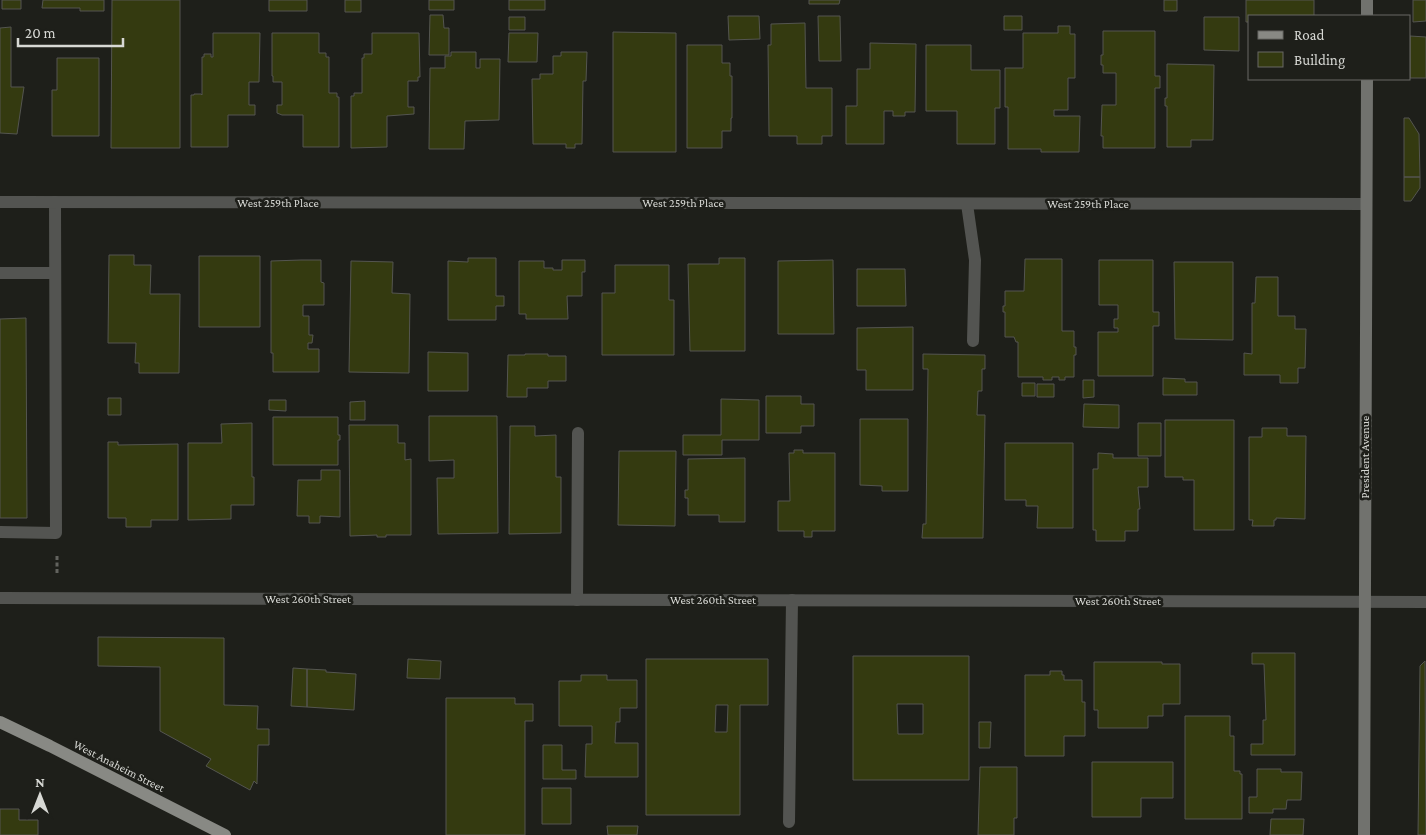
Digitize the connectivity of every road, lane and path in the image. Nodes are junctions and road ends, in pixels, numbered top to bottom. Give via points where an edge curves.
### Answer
1 (1367, 0) edge
2 (1367, 15) edge
3 (1367, 80) edge
4 (0, 202) edge
5 (56, 202) junction
6 (967, 204) junction
7 (1366, 204) junction
8 (0, 272) edge
9 (56, 273) junction
10 (973, 341) dead end
11 (578, 433) dead end
12 (0, 532) edge
13 (56, 533) junction
14 (0, 598) edge
15 (57, 598) junction
16 (577, 600) junction
17 (792, 600) junction
18 (1365, 602) junction
19 (1426, 602) edge
20 (0, 722) edge
21 (789, 822) dead end
22 (225, 835) edge
23 (1364, 835) edge

1 - 2 street
3 - 7 street, President Avenue
4 - 5 street, West 259th Place
5 - 6 street, West 259th Place
5 - 9 street
6 - 7 street, West 259th Place
6 - 10 street via 975,260
7 - 18 street, President Avenue
8 - 9 street
9 - 13 street
11 - 16 street
12 - 13 street
13 - 15 path
14 - 15 street, West 260th Street
15 - 16 street, West 260th Street
16 - 17 street, West 260th Street
17 - 18 street, West 260th Street
17 - 21 street
18 - 19 street, West 260th Street
18 - 23 street, President Avenue
20 - 22 main road, West Anaheim Street

